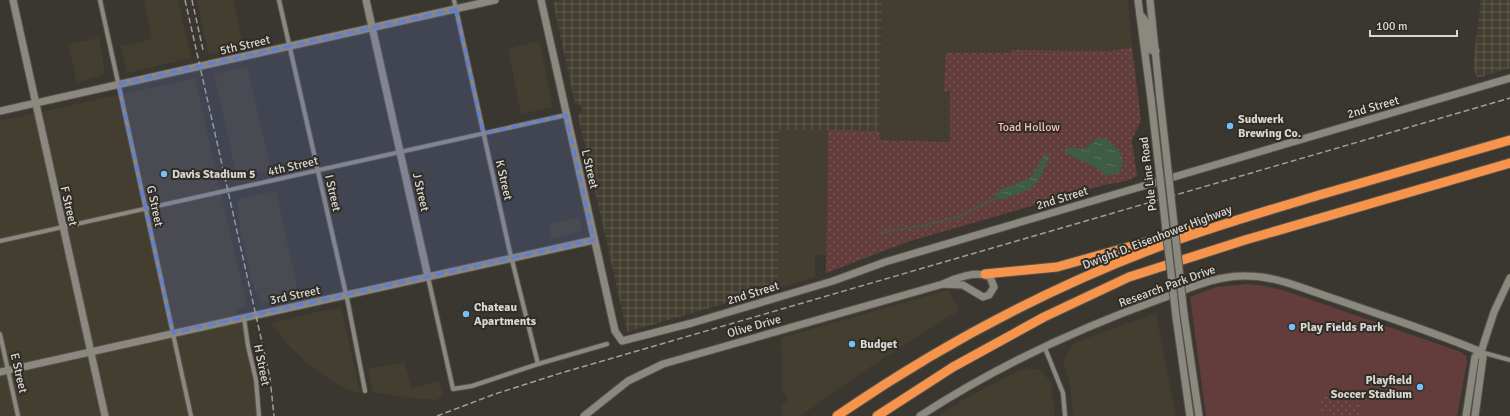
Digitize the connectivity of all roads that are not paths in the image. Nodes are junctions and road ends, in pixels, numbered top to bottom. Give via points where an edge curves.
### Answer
1 (12, 0) edge
2 (100, 0) edge
3 (279, 0) edge
4 (366, 0) edge
5 (454, 0) edge
6 (495, 0) edge
7 (541, 0) edge
8 (1150, 0) edge
9 (1138, 1) edge
10 (456, 9) junction
11 (1140, 15) junction
12 (372, 27) junction
13 (290, 46) junction
14 (1156, 51) junction
15 (1510, 78) edge
16 (118, 84) junction
17 (35, 103) junction
18 (0, 110) edge
19 (566, 115) junction
20 (483, 133) junction
21 (1510, 140) edge
22 (400, 152) junction
23 (1510, 163) edge
24 (317, 170) junction
25 (146, 209) junction
26 (1226, 223) junction
27 (62, 227) junction
28 (594, 240) junction
29 (0, 241) edge
30 (512, 258) junction
31 (985, 274) junction
32 (428, 277) junction
33 (1510, 278) edge
34 (943, 284) junction
35 (346, 295) junction
36 (244, 318) junction
37 (174, 333) junction
38 (0, 334) edge
39 (622, 341) joint
40 (607, 344) dead end
41 (1045, 348) junction
42 (90, 352) junction
43 (1480, 352) junction
44 (1510, 360) edge
45 (538, 364) junction
46 (8, 370) junction
47 (0, 372) edge
48 (365, 391) dead end
49 (18, 416) edge
50 (105, 416) edge
51 (192, 416) edge
52 (259, 416) edge
53 (584, 416) edge
54 (837, 416) edge
55 (877, 416) edge
56 (920, 416) edge
57 (1065, 416) edge
58 (1190, 416) edge
59 (1198, 416) edge
60 (1466, 416) edge
61 (1475, 416) edge

1 - 17 street, F Street
2 - 16 street, G Street
3 - 13 street, I Street
4 - 12 street, J Street
5 - 10 street, K Street
6 - 10 street, 5th Street
7 - 19 street, L Street
8 - 14 street, Pole Line Road
9 - 11 street, Pole Line Road
10 - 12 street, 5th Street
10 - 20 street, K Street
11 - 14 street via 1147,25 1150,50
11 - 58 street, Pole Line Road, bridge
12 - 13 street, 5th Street
12 - 22 street, J Street
13 - 16 street, 5th Street
13 - 24 street, I Street
14 - 59 street, Pole Line Road, bridge via 1184,314
15 - 39 street, 2nd Street via 885,262 833,281 692,323
16 - 17 street, 5th Street
16 - 25 street, G Street
17 - 18 street, 5th Street
17 - 27 street, F Street
19 - 20 street, 4th Street
19 - 28 street, L Street
20 - 22 street, 4th Street
20 - 30 street, K Street
21 - 26 highway, Dwight D. Eisenhower Highway
22 - 24 street, 4th Street
22 - 32 street, J Street
23 - 55 highway via 1129,277 1044,317 952,367
24 - 25 street, 4th Street
24 - 35 street, I Street
25 - 27 street, 4th Street
25 - 37 street, G Street
26 - 31 highway via 1182,232 1056,267
26 - 54 highway, Dwight D. Eisenhower Highway via 1135,256 1020,306 890,379
27 - 29 street, 4th Street
27 - 42 street, F Street
28 - 30 street, 3rd Street
28 - 39 street, L Street via 615,331
30 - 32 street, 3rd Street
30 - 45 street, K Street
31 - 34 street, Olive Drive via 951,280
31 - 34 street, Olive Drive via 994,284 992,292 986,296 979,296 963,285
32 - 35 street, 3rd Street
32 - 45 street, J Street via 453,389 472,386
33 - 43 street via 1494,312
34 - 53 street, Olive Drive via 663,364 628,381
35 - 36 street, 3rd Street
35 - 48 street, I Street
36 - 37 street, 3rd Street
36 - 52 street, H Street via 256,380
37 - 42 street, 3rd Street
37 - 51 street, G Street
38 - 46 street, E Street
40 - 45 street
41 - 43 street, Research Park Drive via 1140,306 1211,280 1248,276 1274,280 1313,292
41 - 56 street, Research Park Drive via 970,386
41 - 57 street via 1063,393
42 - 46 street, 3rd Street
42 - 50 street, F Street
43 - 44 street
43 - 60 street via 1475,357
43 - 61 street via 1483,357
46 - 47 street, 3rd Street
46 - 49 street, E Street

